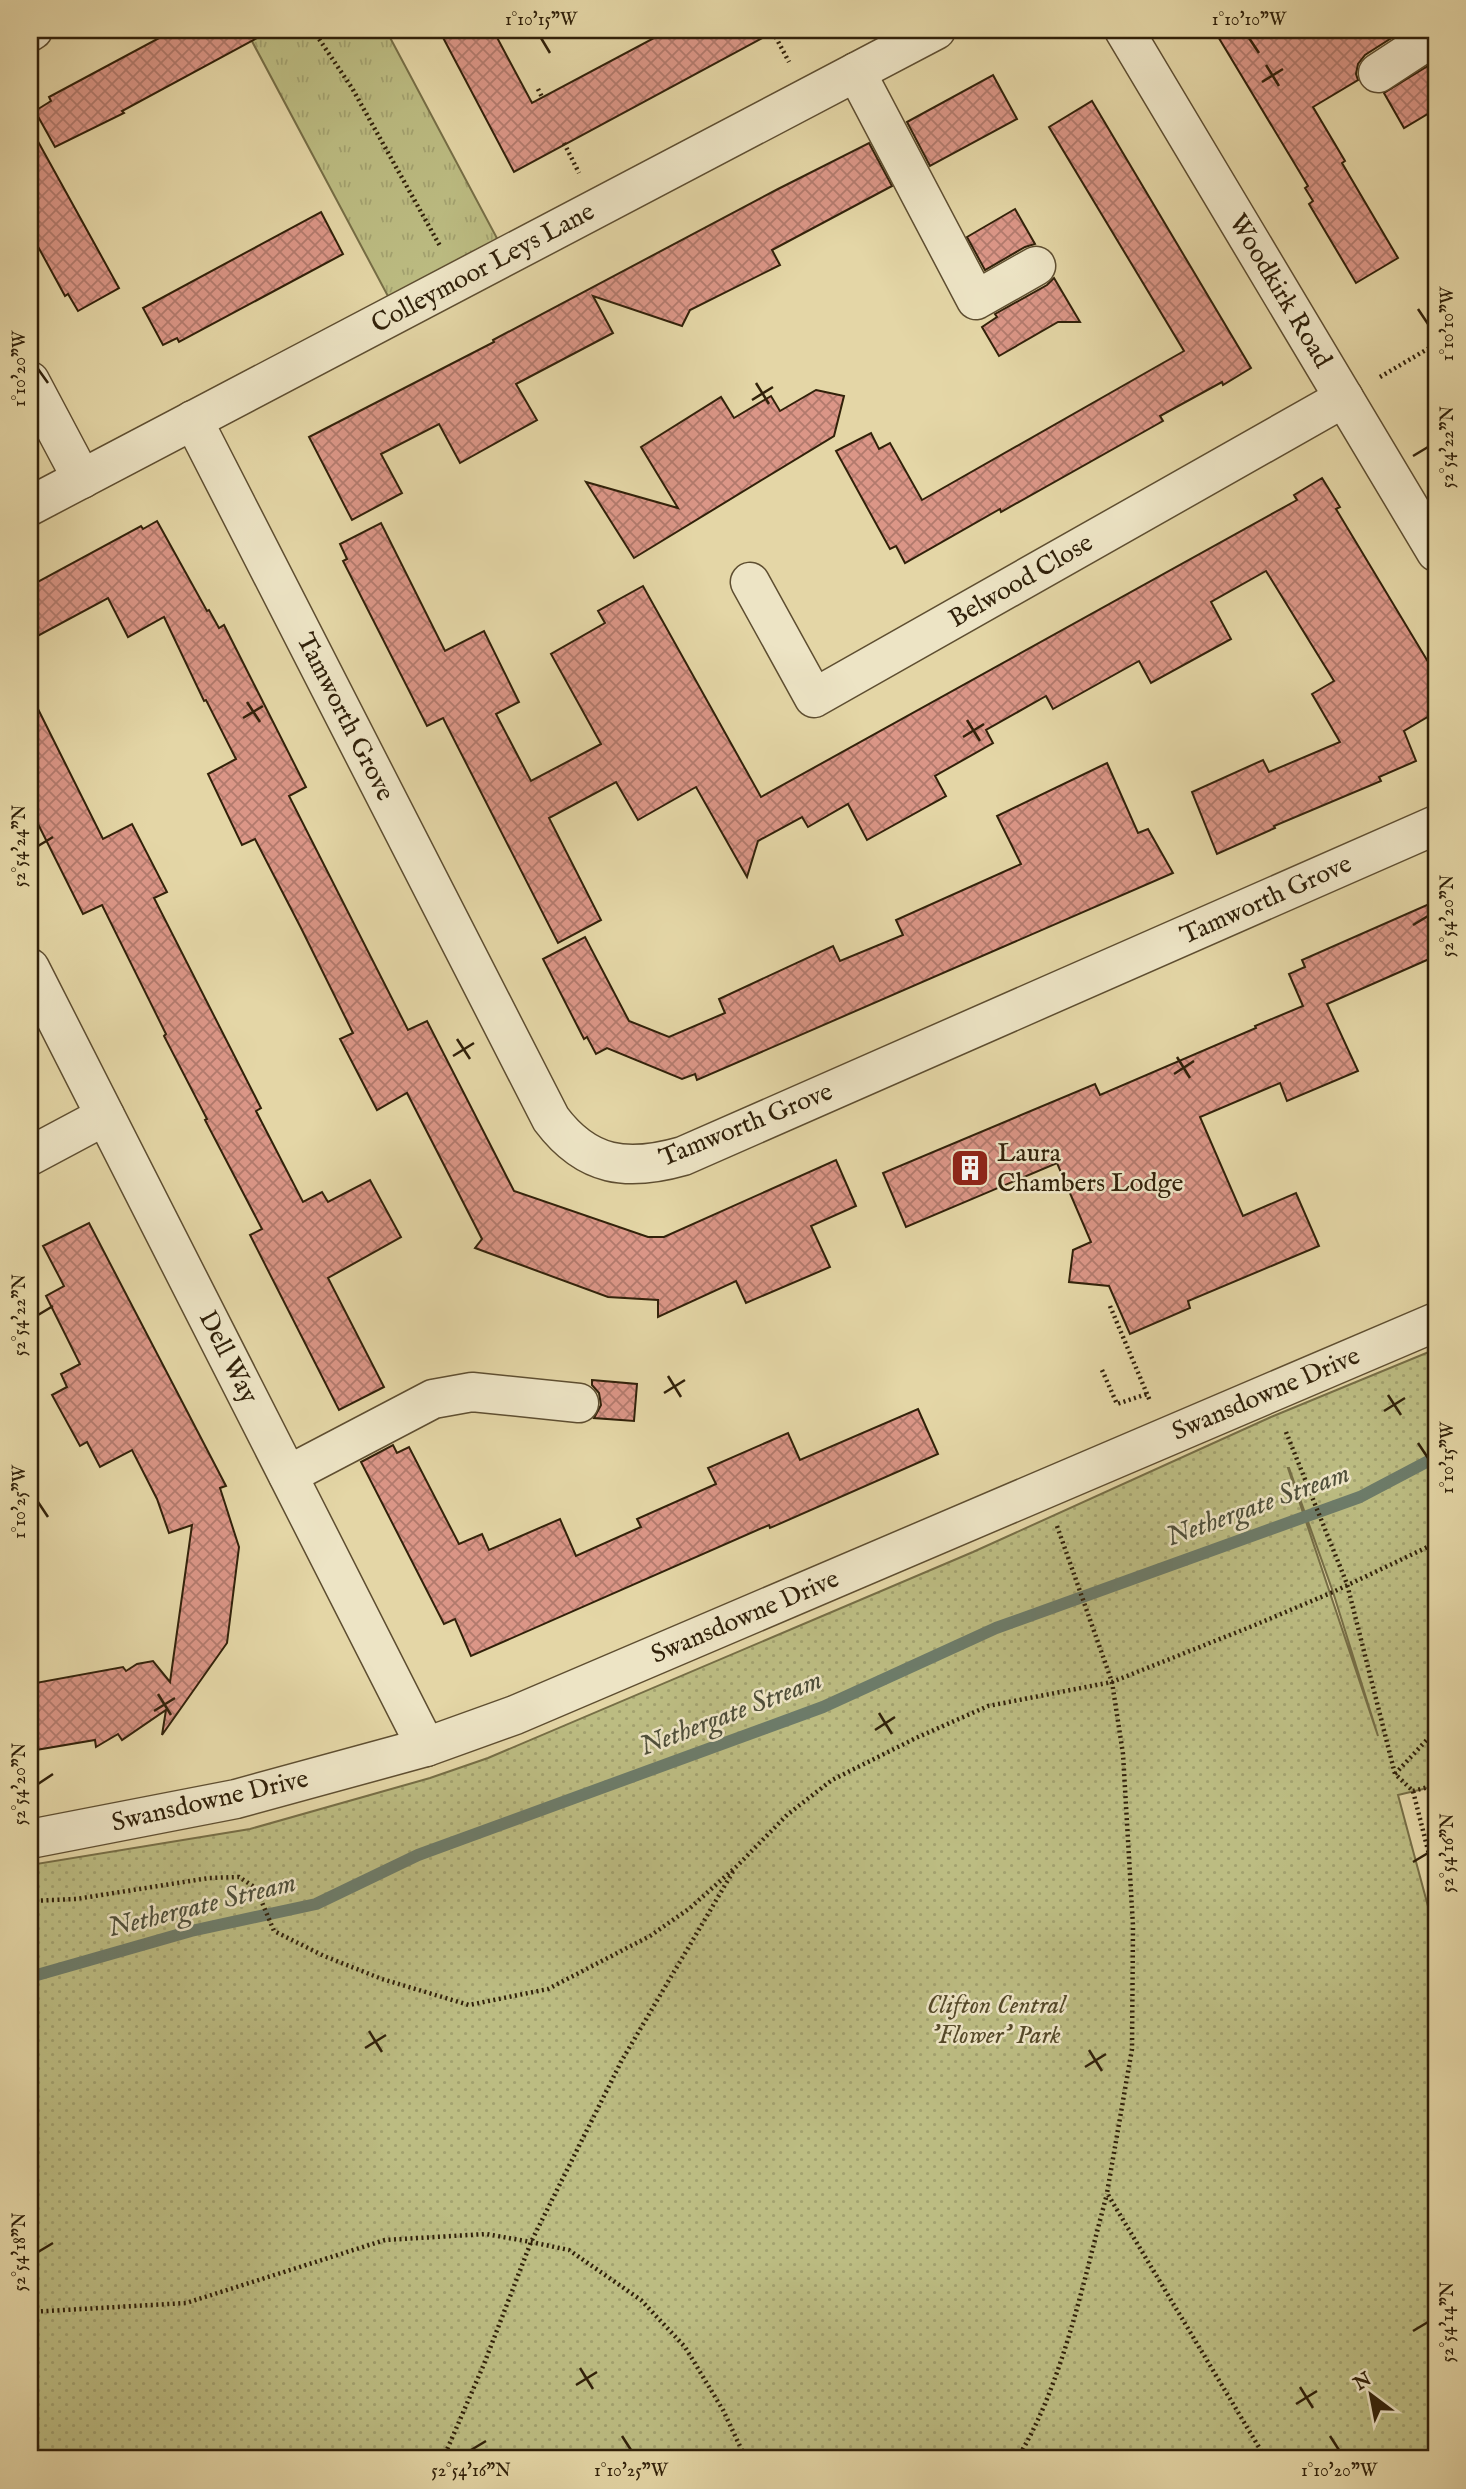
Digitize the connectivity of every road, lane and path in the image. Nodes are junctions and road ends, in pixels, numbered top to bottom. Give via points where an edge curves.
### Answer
1 (313, 30) edge
2 (1124, 30) edge
3 (926, 32) edge
4 (1436, 35) edge
5 (856, 72) junction
6 (1378, 73) dead end
7 (538, 89) dead end
8 (542, 97) dead end
9 (1036, 266) dead end
10 (458, 281) junction
11 (1436, 344) edge
12 (30, 381) edge
13 (1344, 398) junction
14 (193, 420) junction
15 (82, 479) junction
16 (30, 506) edge
17 (1436, 552) edge
18 (750, 582) dead end
19 (1436, 825) edge
20 (30, 968) edge
21 (105, 1116) junction
22 (30, 1156) edge
23 (1110, 1306) dead end
24 (1436, 1322) edge
25 (1102, 1370) dead end
26 (1269, 1393) junction
27 (1147, 1394) junction
28 (579, 1403) dead end
29 (1166, 1437) junction
30 (288, 1475) junction
31 (1044, 1489) junction
32 (1436, 1543) edge
33 (1347, 1584) junction
34 (1112, 1682) junction
35 (1436, 1730) edge
36 (426, 1747) junction
37 (1395, 1774) junction
38 (1436, 1785) edge
39 (1413, 1791) junction
40 (30, 1839) edge
41 (737, 1866) junction
42 (1436, 1882) edge
43 (30, 1901) edge
44 (1107, 2193) junction
45 (531, 2242) junction
46 (30, 2312) edge
47 (443, 2459) edge
48 (746, 2459) edge
49 (1017, 2459) edge
50 (1266, 2459) edge

1 - 10 path via 352,88
2 - 13 street, Woodkirk Road
3 - 5 street, Colleymoor Leys Lane
4 - 6 street
5 - 9 street via 976,300
5 - 10 street, Colleymoor Leys Lane
7 - 8 path
10 - 14 street, Colleymoor Leys Lane
11 - 13 path
12 - 15 street
13 - 17 street, Woodkirk Road
13 - 18 street, Belwood Close via 814,698
14 - 15 street, Colleymoor Leys Lane
14 - 19 street, Tamworth Grove via 551,1119 564,1137 600,1160 642,1165 683,1156
15 - 16 street, Colleymoor Leys Lane
20 - 21 street, Dell Way
21 - 22 street
21 - 30 street, Dell Way
23 - 27 path
24 - 26 street, Swansdowne Drive
25 - 27 path via 1117,1404
26 - 29 street, Swansdowne Drive
26 - 33 path
27 - 29 path
28 - 30 street via 472,1392 433,1399
29 - 31 street, Swansdowne Drive
30 - 36 street, Dell Way
31 - 34 path
31 - 36 street, Swansdowne Drive via 515,1715
32 - 33 path
33 - 34 path
33 - 37 path
34 - 41 path via 988,1706 916,1738 832,1780 787,1815
34 - 44 path via 1128,1829 1132,2049
35 - 37 path
36 - 40 street, Swansdowne Drive via 236,1799
37 - 39 path
38 - 39 path
39 - 42 path
41 - 43 path via 650,1936 578,1975 548,1989 469,2005 353,1968 284,1937 269,1923 256,1888 239,1877
41 - 45 path via 622,2060
44 - 49 path via 1050,2390
44 - 50 path
45 - 46 path via 486,2234 385,2240 187,2303
45 - 47 path
45 - 48 path via 569,2250 641,2300 685,2347

